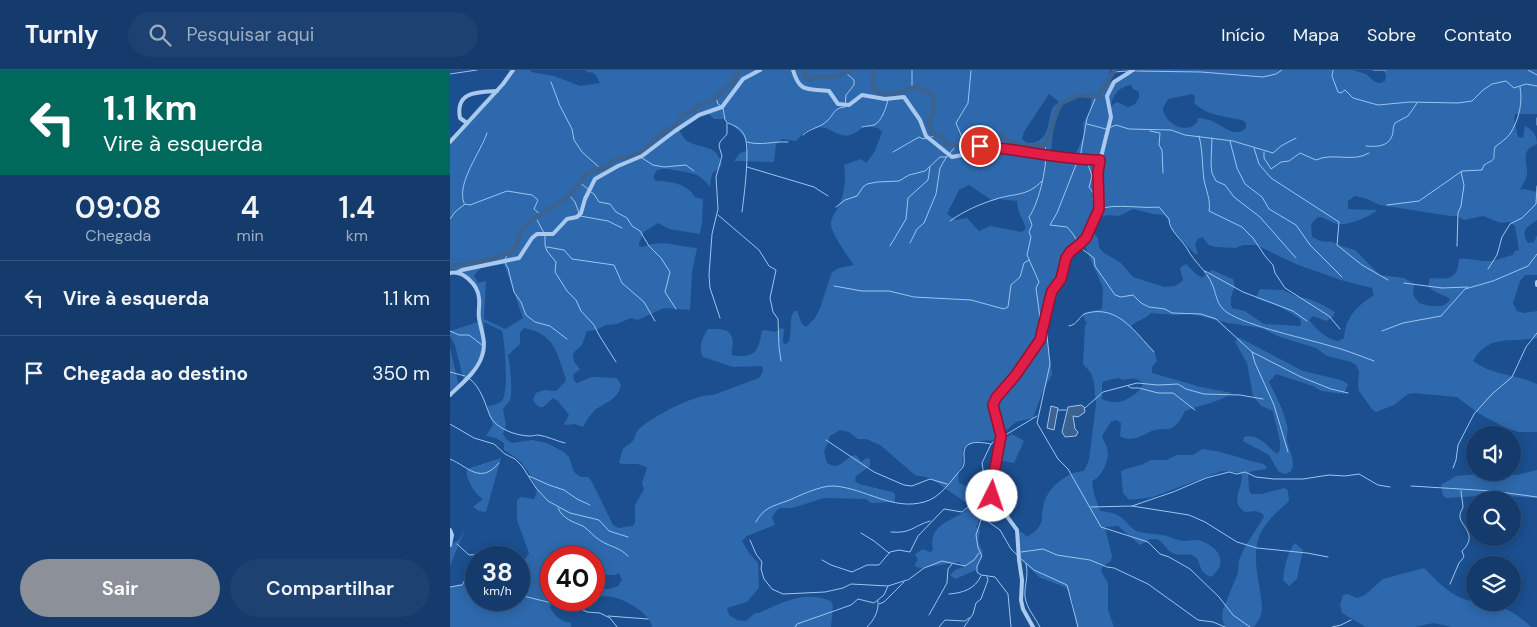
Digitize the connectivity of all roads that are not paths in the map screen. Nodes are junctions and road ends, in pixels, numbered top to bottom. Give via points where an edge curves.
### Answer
1 (513, 70) edge
2 (760, 70) edge
3 (793, 70) edge
4 (1133, 70) edge
5 (497, 91) junction
6 (467, 123) junction
7 (450, 142) edge
8 (1100, 160) junction
9 (454, 273) edge
10 (450, 395) edge
11 (450, 530) edge
12 (450, 545) edge
13 (1033, 627) edge

1 - 5 street
2 - 9 street via 743,79 722,107 699,115 642,156 595,179 581,213 564,221 553,234 538,234 532,238 519,258
3 - 8 street via 797,82 804,89 829,91 838,104 849,105 862,95 885,99 904,97 920,120 926,136 952,157 980,146
4 - 8 street via 1114,82 1107,96 1111,117
5 - 6 street
5 - 6 street via 465,96 459,114
6 - 7 street
8 - 13 street via 1099,209 1086,238 1066,258 1061,279 1052,291 1040,340 993,405 1001,436 992,496 1017,530 1021,600
9 - 10 street via 469,280 478,292 484,348 477,366
11 - 12 street

